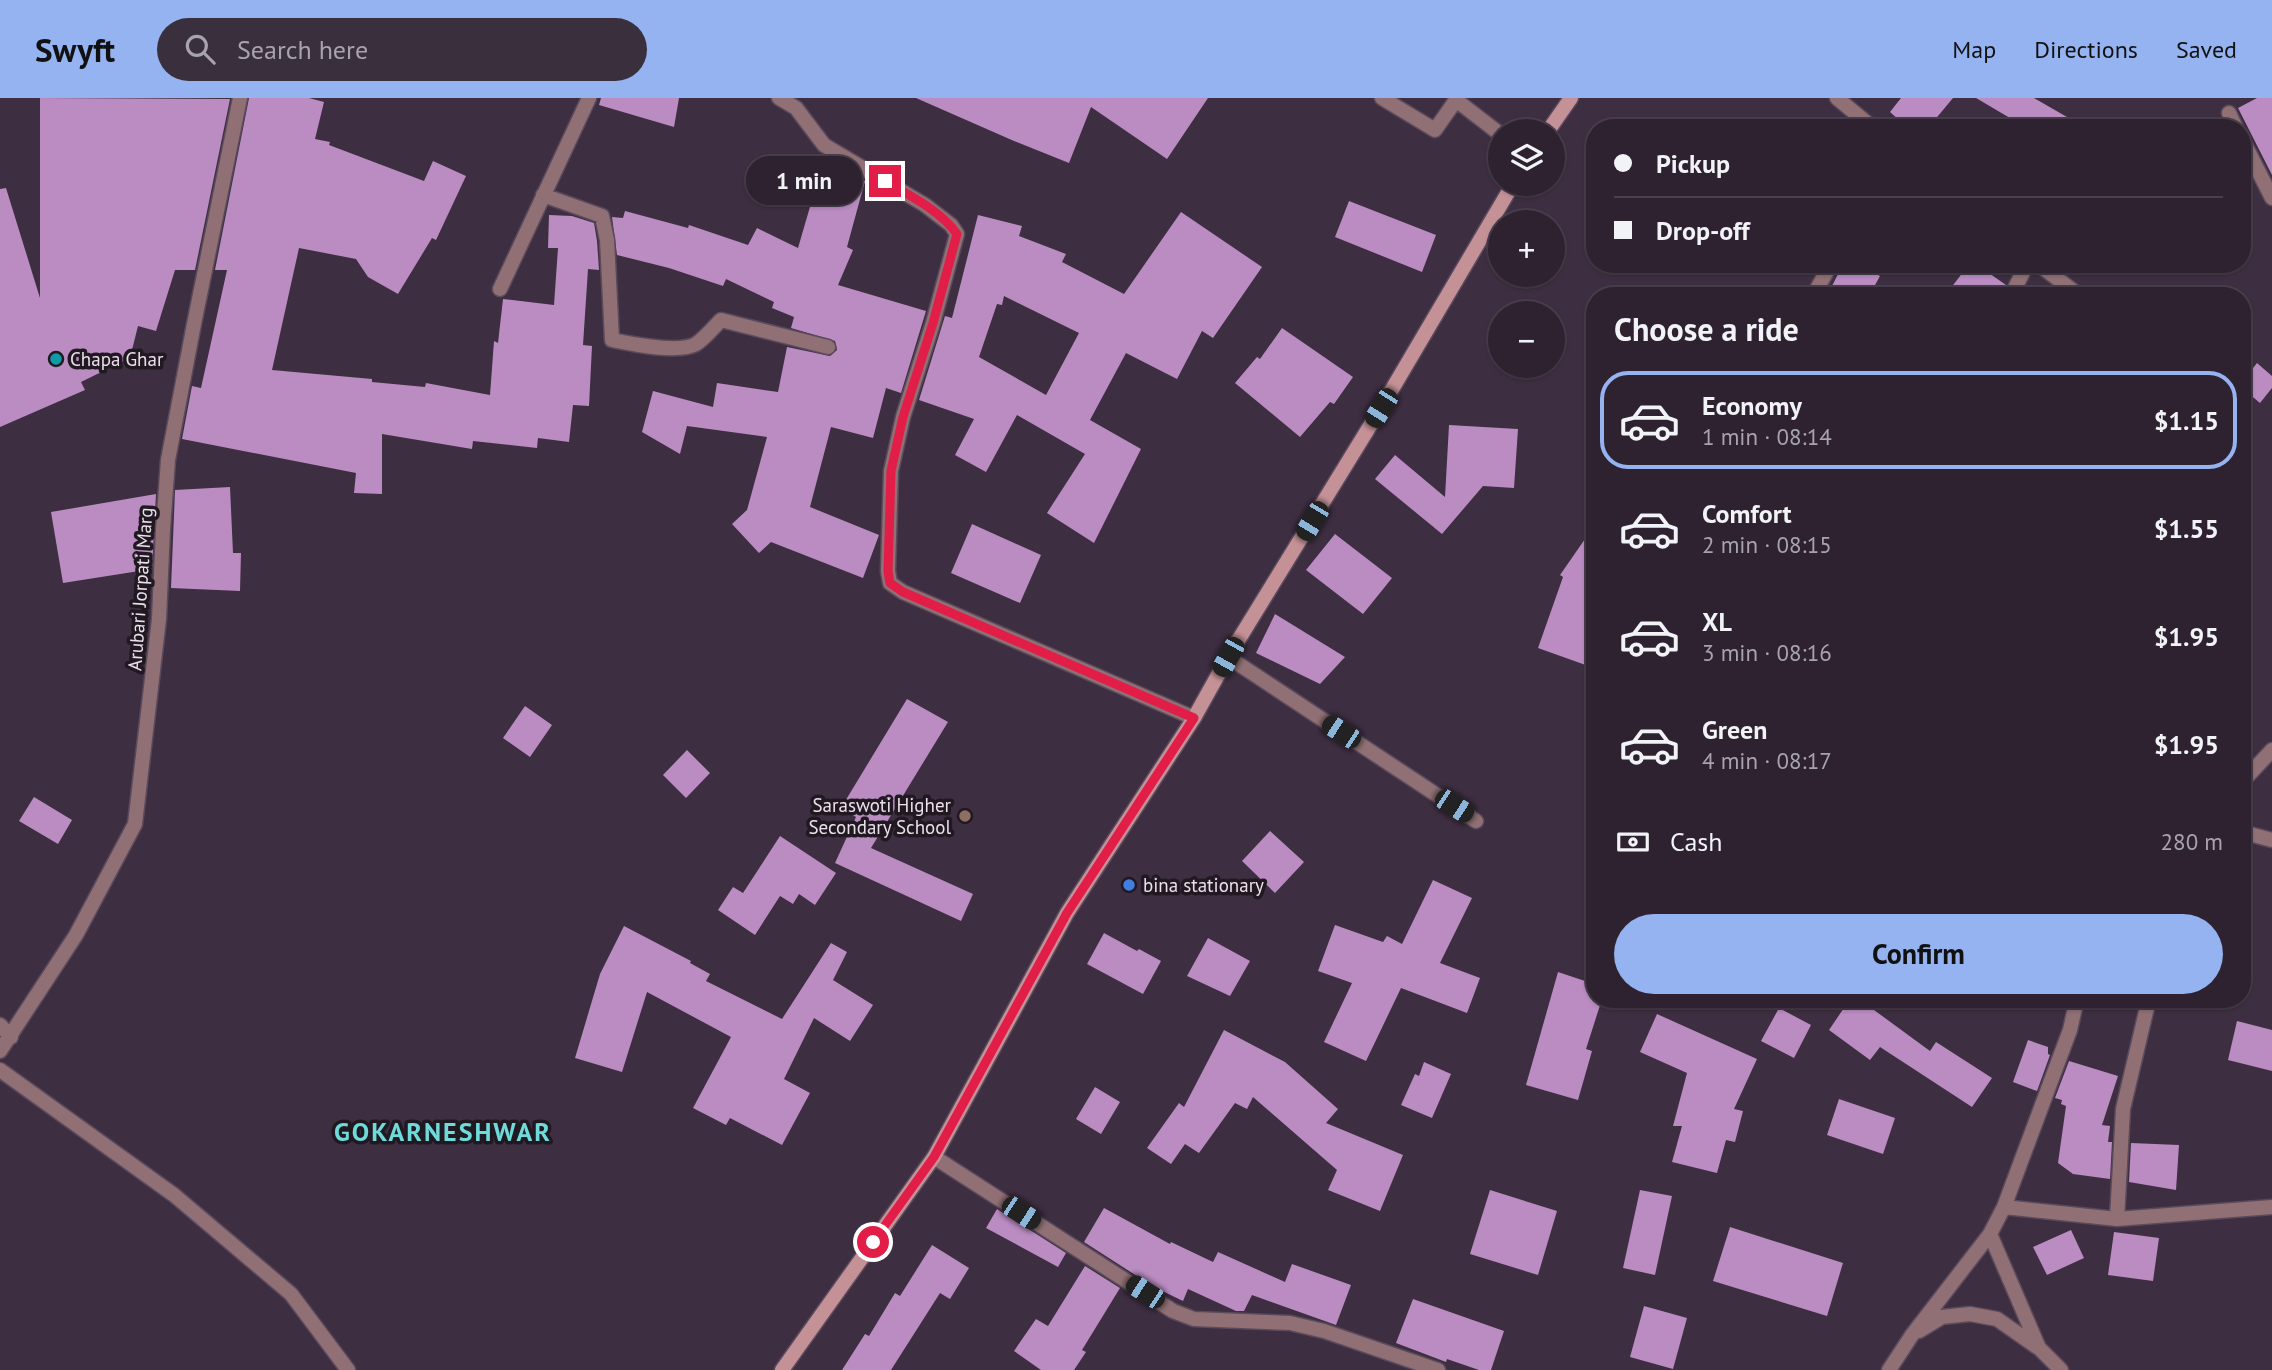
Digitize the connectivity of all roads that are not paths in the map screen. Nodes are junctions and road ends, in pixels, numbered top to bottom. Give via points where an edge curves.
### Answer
1 (240, 98) edge
2 (589, 98) edge
3 (779, 98) edge
4 (1382, 98) edge
5 (1572, 98) edge
6 (1837, 98) edge
7 (2229, 113) dead end
8 (1557, 119) edge
9 (1862, 119) edge
10 (2232, 119) edge
11 (1488, 125) edge
12 (2251, 157) edge
13 (543, 195) junction
14 (1506, 196) edge
15 (2272, 198) edge
16 (2050, 273) edge
17 (2068, 287) edge
18 (500, 289) dead end
19 (828, 347) dead end
20 (1228, 657) junction
21 (1194, 718) junction
22 (2272, 750) edge
23 (2251, 772) edge
24 (1476, 821) dead end
25 (2251, 834) edge
26 (2272, 840) edge
27 (2075, 1008) edge
28 (2147, 1008) edge
29 (0, 1025) edge
30 (11, 1037) junction
31 (0, 1051) edge
32 (0, 1070) edge
33 (934, 1157) junction
34 (2004, 1207) junction
35 (2272, 1207) edge
36 (2117, 1219) junction
37 (1990, 1234) junction
38 (1912, 1335) junction
39 (2039, 1348) junction
40 (348, 1370) edge
41 (782, 1370) edge
42 (1437, 1370) edge
43 (1889, 1370) edge
44 (2061, 1370) edge

1 - 30 street, Arubari Jorpati Marg via 169,460 159,619 135,824 76,934
2 - 13 street
3 - 21 street via 796,108 824,145 925,205 957,234 891,471 890,583
4 - 11 street via 1435,130 1456,100
5 - 8 main road
6 - 9 street
7 - 10 street
12 - 15 street
13 - 18 street
13 - 19 street via 602,216 612,340 682,348 696,344 721,320
14 - 20 main road
16 - 17 street
20 - 21 main road
20 - 24 street
21 - 33 main road via 1067,913
22 - 23 street
25 - 26 street
27 - 34 street
28 - 36 street via 2123,1109
29 - 30 street
30 - 31 street, Arubari Jorpati Marg
32 - 40 street via 174,1195 291,1293
33 - 41 main road
33 - 42 street via 1173,1311 1194,1320 1301,1326
34 - 36 street
34 - 37 street
35 - 36 street
37 - 38 street
37 - 39 street
38 - 39 street via 1942,1317 1969,1314 1997,1320
38 - 43 street
39 - 44 street

